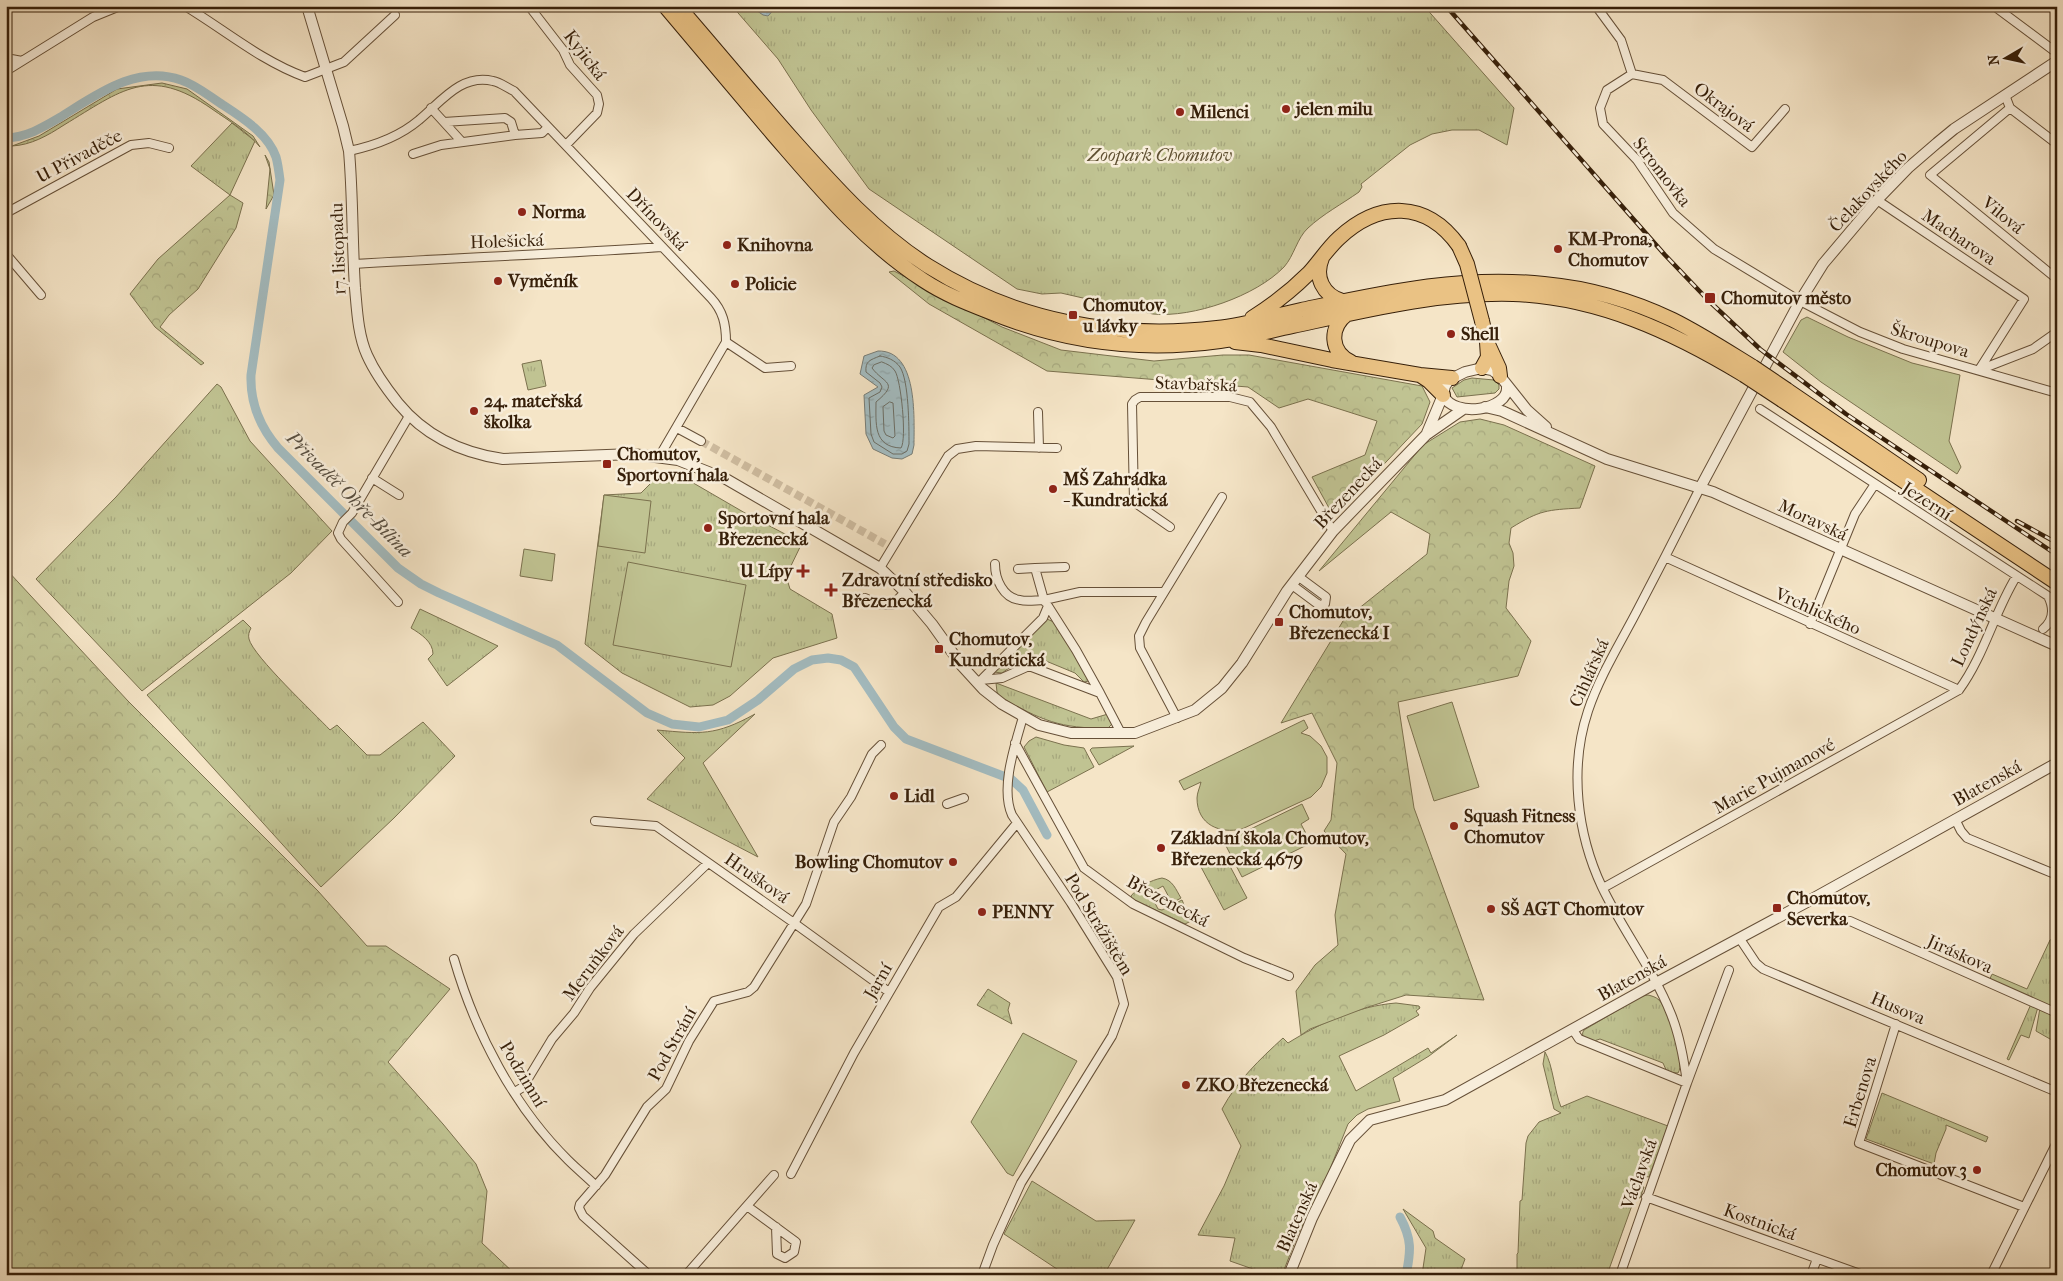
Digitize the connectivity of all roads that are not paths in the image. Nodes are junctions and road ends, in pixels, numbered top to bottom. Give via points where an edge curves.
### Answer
1 (120, 6) edge
2 (185, 6) edge
3 (307, 6) edge
4 (529, 6) edge
5 (665, 6) edge
6 (678, 6) edge
7 (1596, 6) edge
8 (1994, 6) edge
9 (395, 15) dead end
10 (2057, 53) edge
11 (6, 58) edge
12 (22, 62) junction
13 (2057, 62) edge
14 (326, 69) junction
15 (6, 71) edge
16 (1632, 74) junction
17 (2005, 95) junction
18 (431, 108) junction
19 (2010, 108) junction
20 (1785, 109) dead end
21 (444, 122) junction
22 (548, 127) junction
23 (515, 135) junction
24 (462, 142) junction
25 (2057, 144) edge
26 (566, 145) junction
27 (170, 148) dead end
28 (349, 151) junction
29 (413, 154) dead end
30 (1877, 200) junction
31 (6, 213) edge
32 (662, 246) junction
33 (6, 254) edge
34 (1323, 256) junction
35 (354, 264) junction
36 (2057, 279) edge
37 (41, 296) dead end
38 (1800, 301) junction
39 (1344, 308) junction
40 (1243, 323) junction
41 (2057, 332) edge
42 (1222, 341) junction
43 (726, 342) junction
44 (1487, 342) junction
45 (1352, 362) junction
46 (790, 366) dead end
47 (1482, 368) junction
48 (1979, 370) junction
49 (1420, 375) junction
50 (1452, 378) junction
51 (1504, 382) junction
52 (1754, 389) joint
53 (2057, 392) edge
54 (1443, 395) junction
55 (1785, 395) junction
56 (1485, 407) junction
57 (1760, 409) dead end
58 (1462, 410) junction
59 (1038, 412) dead end
60 (409, 416) junction
61 (676, 428) junction
62 (1553, 433) junction
63 (1426, 435) junction
64 (701, 442) tunnel mouth
65 (1039, 448) junction
66 (1057, 448) dead end
67 (659, 457) junction
68 (372, 478) junction
69 (1875, 484) junction
70 (1700, 488) junction
71 (399, 496) dead end
72 (1222, 497) dead end
73 (1170, 527) dead end
74 (1333, 531) junction
75 (1840, 551) junction
76 (1666, 557) junction
77 (995, 564) dead end
78 (1065, 567) dead end
79 (880, 568) junction
80 (1035, 568) junction
81 (1018, 569) dead end
82 (2057, 572) edge
83 (1298, 576) junction
84 (2016, 577) junction
85 (2057, 583) edge
86 (1292, 585) junction
87 (905, 592) junction
88 (1164, 592) junction
89 (865, 598) dead end
90 (398, 602) dead end
91 (1046, 603) junction
92 (1994, 618) junction
93 (1810, 624) junction
94 (2043, 628) dead end
95 (2057, 646) edge
96 (980, 680) junction
97 (1959, 690) junction
98 (1100, 693) junction
99 (1023, 717) junction
100 (1177, 718) junction
101 (1121, 733) junction
102 (1015, 743) junction
103 (881, 745) dead end
104 (2057, 763) edge
105 (964, 798) dead end
106 (947, 804) dead end
107 (1955, 819) junction
108 (595, 822) dead end
109 (1017, 823) junction
110 (708, 862) junction
111 (2057, 875) edge
112 (1603, 888) junction
113 (1850, 921) dead end
114 (794, 923) junction
115 (1740, 939) junction
116 (454, 960) dead end
117 (1729, 970) dead end
118 (1289, 976) dead end
119 (1656, 983) junction
120 (889, 992) junction
121 (2057, 1014) edge
122 (1896, 1024) junction
123 (1572, 1030) junction
124 (1687, 1084) junction
125 (515, 1092) junction
126 (2057, 1092) edge
127 (2057, 1142) edge
128 (791, 1174) dead end
129 (774, 1175) dead end
130 (596, 1186) junction
131 (1646, 1197) junction
132 (747, 1206) junction
133 (2024, 1206) junction
134 (776, 1227) dead end
135 (1817, 1259) junction
136 (649, 1275) edge
137 (686, 1275) edge
138 (982, 1275) edge
139 (1289, 1275) edge
140 (1620, 1275) edge
141 (1811, 1275) edge
142 (1863, 1275) edge
143 (1991, 1275) edge

1 - 12 street via 93,17
2 - 14 street via 286,70 305,77
3 - 14 street, 17. listopadu
4 - 26 street, Kyjická via 563,50 570,65 597,95 597,113
5 - 42 highway via 824,194 858,228 924,281 958,300 1024,326 1078,339 1173,346
6 - 40 highway via 835,187 869,221 914,256 958,283 1026,313 1100,329 1180,331
7 - 16 street via 1621,40
8 - 10 street
9 - 14 street via 344,62
11 - 12 street
12 - 15 street
13 - 17 street, Čelakovského
14 - 28 street, 17. listopadu
16 - 20 street, Okrajová via 1662,80 1752,148
16 - 38 street, Stromovka via 1607,90 1600,108 1603,124 1637,160 1673,213 1689,228 1714,249
17 - 19 street
17 - 30 street, Čelakovského via 1954,129 1908,168
18 - 21 street
18 - 22 street, Dřínovská via 455,88 476,80 494,81 514,91
18 - 28 street, Dřínovská via 418,121 395,135 372,146
19 - 25 street
19 - 36 street, Vilová via 1930,175
21 - 23 street via 505,118 511,122
21 - 24 street
22 - 23 street via 542,133
22 - 26 street, Dřínovská
23 - 24 street
24 - 29 street
26 - 32 street, Dřínovská
27 - 31 street, U Přivaděče via 149,142 131,145
28 - 35 street, 17. listopadu
30 - 38 street, Čelakovského via 1823,264
30 - 48 street, Macharova via 2024,299
32 - 35 street, Holešická via 572,254
32 - 43 street, Dřínovská via 716,303 726,327
33 - 37 street
34 - 39 highway via 1319,267 1321,285
34 - 40 highway via 1272,305
34 - 44 highway, bridge via 1338,238 1364,219 1389,210 1419,213 1438,223 1459,246 1467,264
35 - 60 street, 17. listopadu via 358,320 366,354 383,384
38 - 48 street, Škroupova via 1860,332 1903,349
38 - 52 street, Čelakovského
39 - 40 highway
39 - 42 highway
39 - 45 highway via 1334,338 1339,354
39 - 55 highway, bridge via 1450,296 1514,294 1568,300 1608,310 1668,332 1748,371
41 - 48 street via 2033,349
42 - 45 highway
43 - 46 street via 765,368
43 - 61 street
44 - 47 highway via 1488,357
44 - 51 highway
45 - 49 highway
47 - 50 street
47 - 51 street via 1492,370
48 - 53 street, Škroupova
49 - 50 highway
49 - 54 highway
50 - 54 street
51 - 56 street via 1506,395 1502,401
51 - 62 street via 1527,410
52 - 70 street, Cihlářská
54 - 58 street via 1448,403
54 - 63 street
55 - 82 highway
55 - 85 highway
56 - 58 street
56 - 62 street
57 - 69 street, Jezerní
58 - 63 street
59 - 65 street
60 - 67 street, 17. listopadu via 426,431 448,443 485,457 633,454
60 - 68 street
61 - 64 street
61 - 67 street
62 - 70 street, Moravská via 1607,459
63 - 74 street, Březenecká
65 - 66 street
65 - 79 street via 976,446 957,449 948,456 888,547
67 - 79 street, Březenecká via 678,460 726,479
68 - 71 street
68 - 90 street via 338,533
69 - 75 street via 1855,514
69 - 84 street, Jezerní
70 - 75 street, Moravská
70 - 76 street, Cihlářská
72 - 88 street
73 - 74 street, Stavbařská via 1134,502 1132,404 1140,397 1230,397 1250,402 1271,427
74 - 83 street, Březenecká
75 - 92 street, Moravská
75 - 93 street
76 - 93 street, Vrchlického
76 - 112 street, Cihlářská via 1604,673 1588,711 1581,744 1576,778 1580,812 1590,858
77 - 91 street via 995,574 1004,592 1019,600
78 - 80 street
79 - 87 street, Březenecká
80 - 81 street
80 - 91 street
83 - 86 street, Březenecká
83 - 86 street via 1326,596 1326,604 1319,605
84 - 92 street, Londýnská
84 - 94 street, Jezerní via 2048,596 2052,615
86 - 100 street, Březenecká via 1222,688 1195,710
87 - 89 street via 892,605 878,604
87 - 96 street, Březenecká via 962,666
88 - 91 street via 1080,592
88 - 100 street via 1139,636 1140,648
91 - 96 street via 1043,618
91 - 98 street
92 - 95 street, Moravská
92 - 97 street, Londýnská via 1969,676
93 - 97 street, Vrchlického
96 - 98 street via 1002,678 1029,666
96 - 99 street, Březenecká via 1002,704
97 - 112 street, Marie Pujmanové
98 - 101 street
99 - 101 street, Březenecká via 1039,725 1072,733
99 - 102 street, Pod Strážištěm
100 - 101 street, Březenecká via 1135,733
102 - 109 street, Pod Strážištěm via 1008,806
102 - 118 street, Březenecká via 1084,868 1133,904 1244,958
103 - 114 street, Pod Strání via 872,754 851,797 834,822 806,904
104 - 107 street, Blatenská
105 - 106 street
107 - 111 street via 1967,838
107 - 115 street, Blatenská
108 - 110 street, Hrušková via 656,826
109 - 120 street, Jarní via 956,897 939,907
109 - 138 street, Pod Strážištěm via 1117,978 1124,1004 1112,1036 1021,1183
110 - 114 street, Hrušková
110 - 125 street, Meruňková via 634,934 552,1039 523,1087
112 - 119 street, Cihlářská
113 - 121 street, Jiráskova
114 - 120 street, Hrušková
114 - 130 street, Pod Strání via 754,987 748,992 714,1001 666,1088 648,1107
115 - 119 street, Blatenská
115 - 122 street, Husova via 1763,969
116 - 125 street, Podzimní via 476,1019 495,1060
117 - 124 street, Václavská
119 - 123 street, Blatenská
119 - 124 street, Václavská via 1671,1014 1683,1051
120 - 128 street, Jarní
122 - 126 street, Husova
122 - 133 street, Erbenova via 1859,1143
123 - 124 street via 1579,1039
123 - 139 street, Blatenská via 1445,1100 1370,1120 1350,1140 1312,1218
124 - 131 street, Václavská
125 - 130 street, Podzimní via 567,1160
127 - 133 street
129 - 132 street
130 - 136 street, Pod Strání via 580,1204 583,1216
131 - 135 street, Kostnická
131 - 140 street, Václavská
132 - 134 street
132 - 137 street
133 - 143 street
135 - 141 street
135 - 142 street, Kostnická

